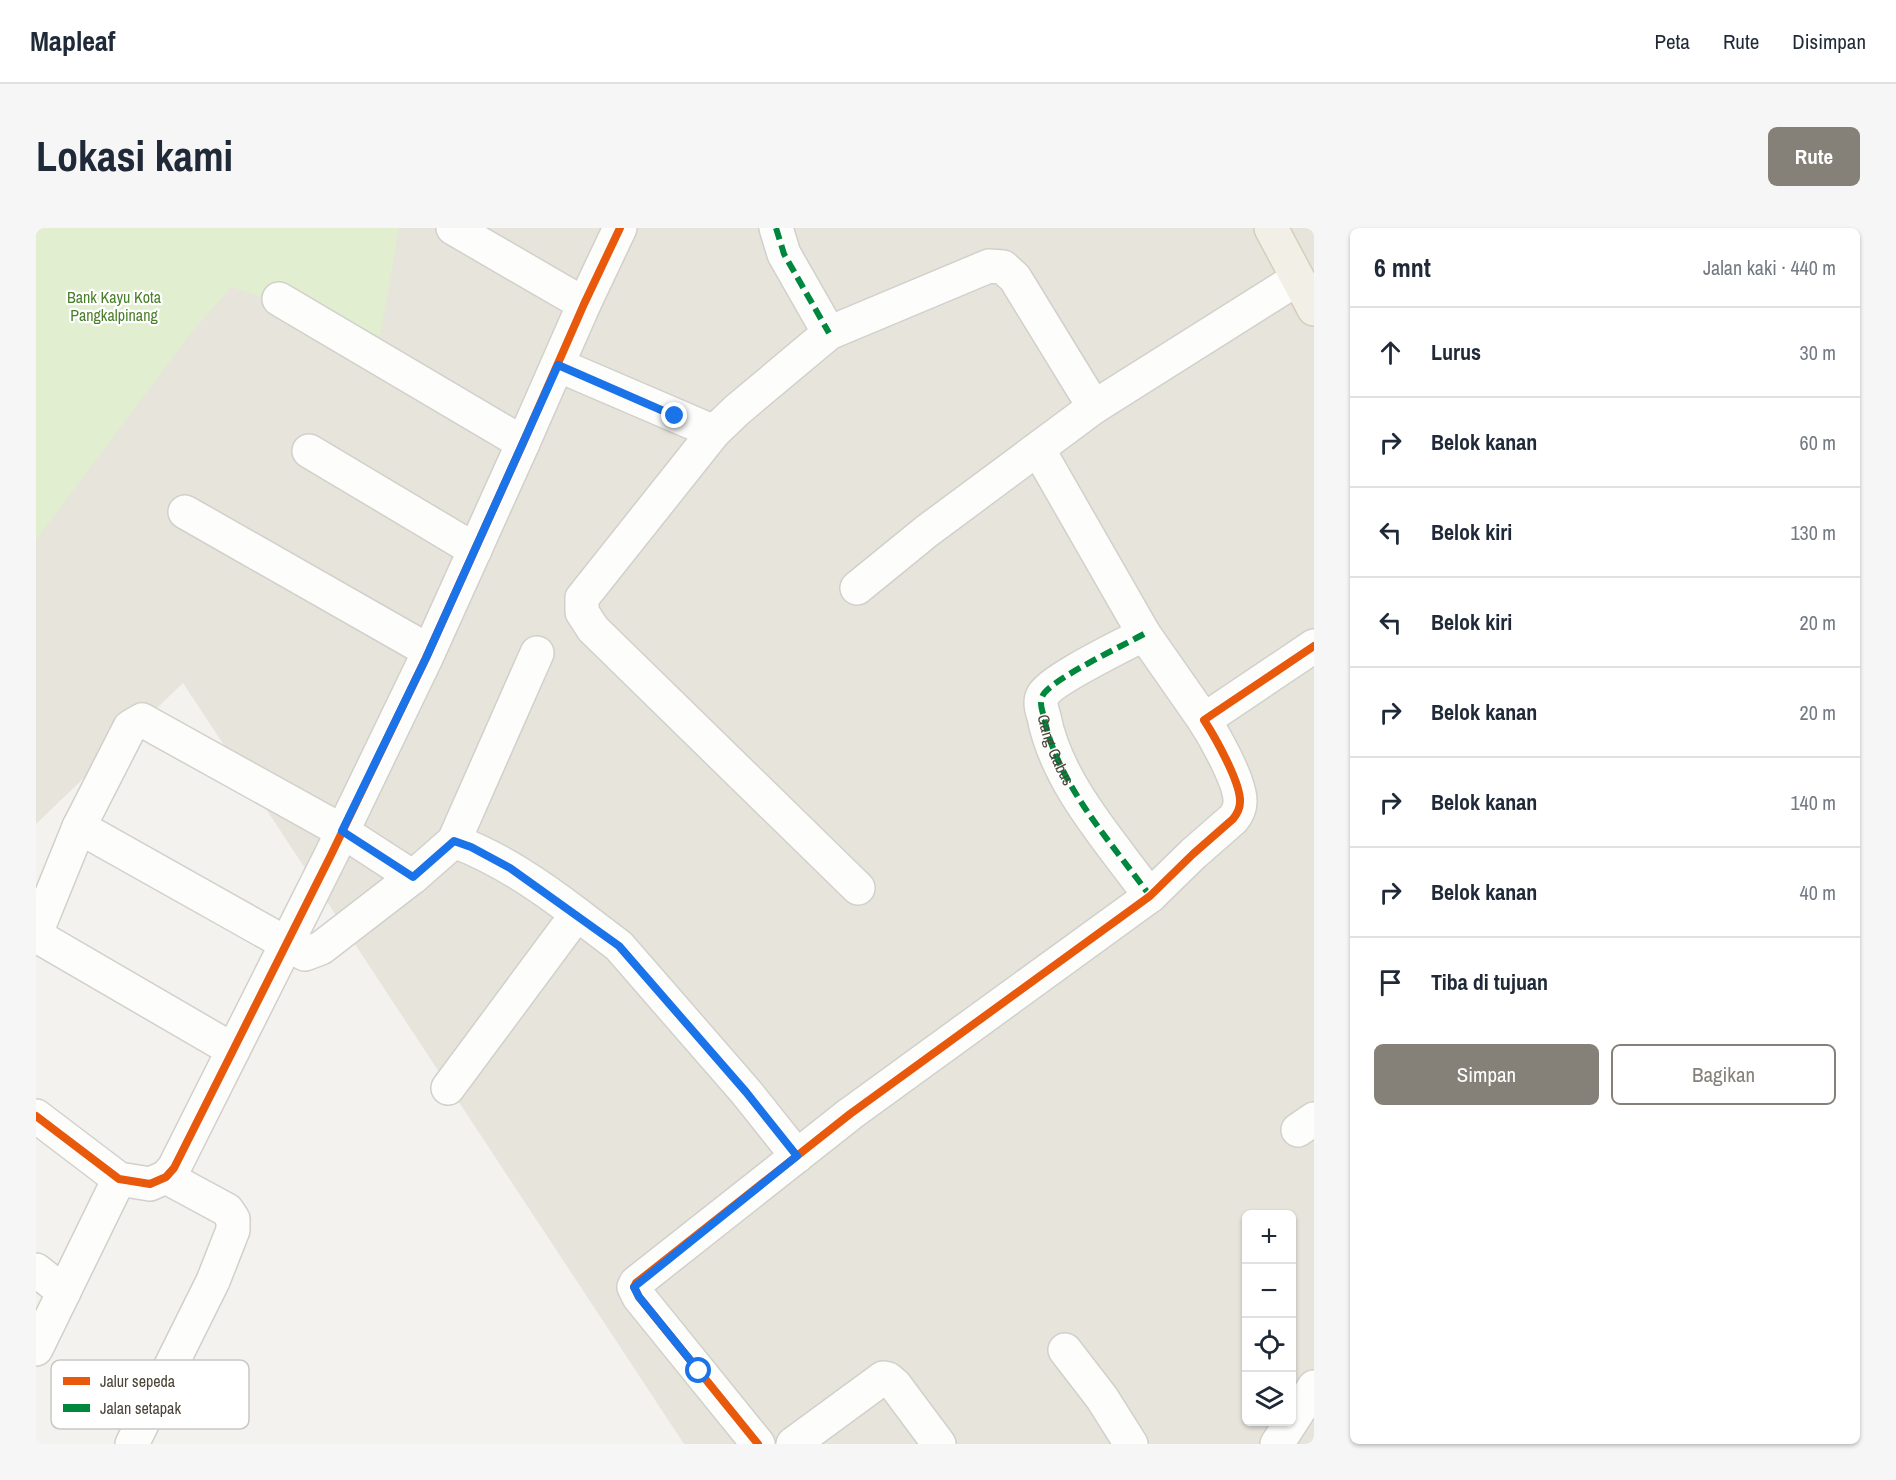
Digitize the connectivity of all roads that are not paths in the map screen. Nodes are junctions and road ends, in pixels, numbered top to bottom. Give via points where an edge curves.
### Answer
1 (453, 228) edge
2 (620, 228) edge
3 (776, 228) edge
4 (1271, 228) edge
5 (1297, 279) junction
6 (279, 299) dead end
7 (584, 304) junction
8 (1314, 309) edge
9 (829, 333) junction
10 (558, 365) junction
11 (1094, 407) junction
12 (714, 432) junction
13 (523, 443) junction
14 (1038, 449) junction
15 (309, 451) dead end
16 (185, 512) dead end
17 (475, 550) junction
18 (857, 588) dead end
19 (1144, 634) junction
20 (1314, 646) edge
21 (429, 651) junction
22 (537, 653) dead end
23 (1204, 720) junction
24 (80, 827) junction
25 (342, 831) junction
26 (454, 841) junction
27 (413, 877) junction
28 (858, 888) dead end
29 (1150, 896) junction
30 (577, 914) junction
31 (287, 942) junction
32 (233, 1050) junction
33 (448, 1088) dead end
34 (36, 1116) edge
35 (797, 1156) junction
36 (166, 1178) junction
37 (119, 1179) junction
38 (36, 1270) edge
39 (64, 1292) junction
40 (36, 1349) edge
41 (1065, 1350) dead end
42 (174, 1360) edge
43 (1314, 1387) edge
44 (139, 1429) edge
45 (132, 1444) edge
46 (758, 1444) edge
47 (793, 1444) edge
48 (939, 1444) edge
49 (1131, 1444) edge
50 (1277, 1444) edge

1 - 7 street
2 - 7 street
3 - 9 street via 784,254
4 - 5 main road
5 - 8 main road
5 - 11 street
6 - 13 street
7 - 10 street
9 - 11 street via 989,266 1003,267 1015,278
9 - 12 street
10 - 12 street
10 - 13 street
11 - 14 street
12 - 28 street via 582,598 582,612 593,629
13 - 17 street
14 - 18 street
14 - 19 street
15 - 17 street
16 - 21 street
17 - 21 street
19 - 23 street
19 - 29 street, Gang Gabus via 1063,679 1043,694 1041,703 1060,768
20 - 23 street
21 - 25 street
22 - 26 street
23 - 29 street via 1223,752 1239,795 1238,812
24 - 25 street via 130,728 142,720
24 - 31 street
24 - 32 street via 38,928 40,935
25 - 27 street
25 - 31 street
26 - 27 street
26 - 30 street via 510,868
27 - 31 street via 315,951 305,954
29 - 35 street
30 - 33 street
30 - 35 street via 619,946
31 - 32 street
32 - 36 street
34 - 37 street
35 - 46 street via 634,1287
36 - 37 street via 150,1184
36 - 42 street via 227,1210 233,1219 233,1230 213,1281
37 - 39 street
38 - 39 street
39 - 40 street
41 - 49 street
43 - 50 street
44 - 45 street
47 - 48 street via 883,1378 895,1385

